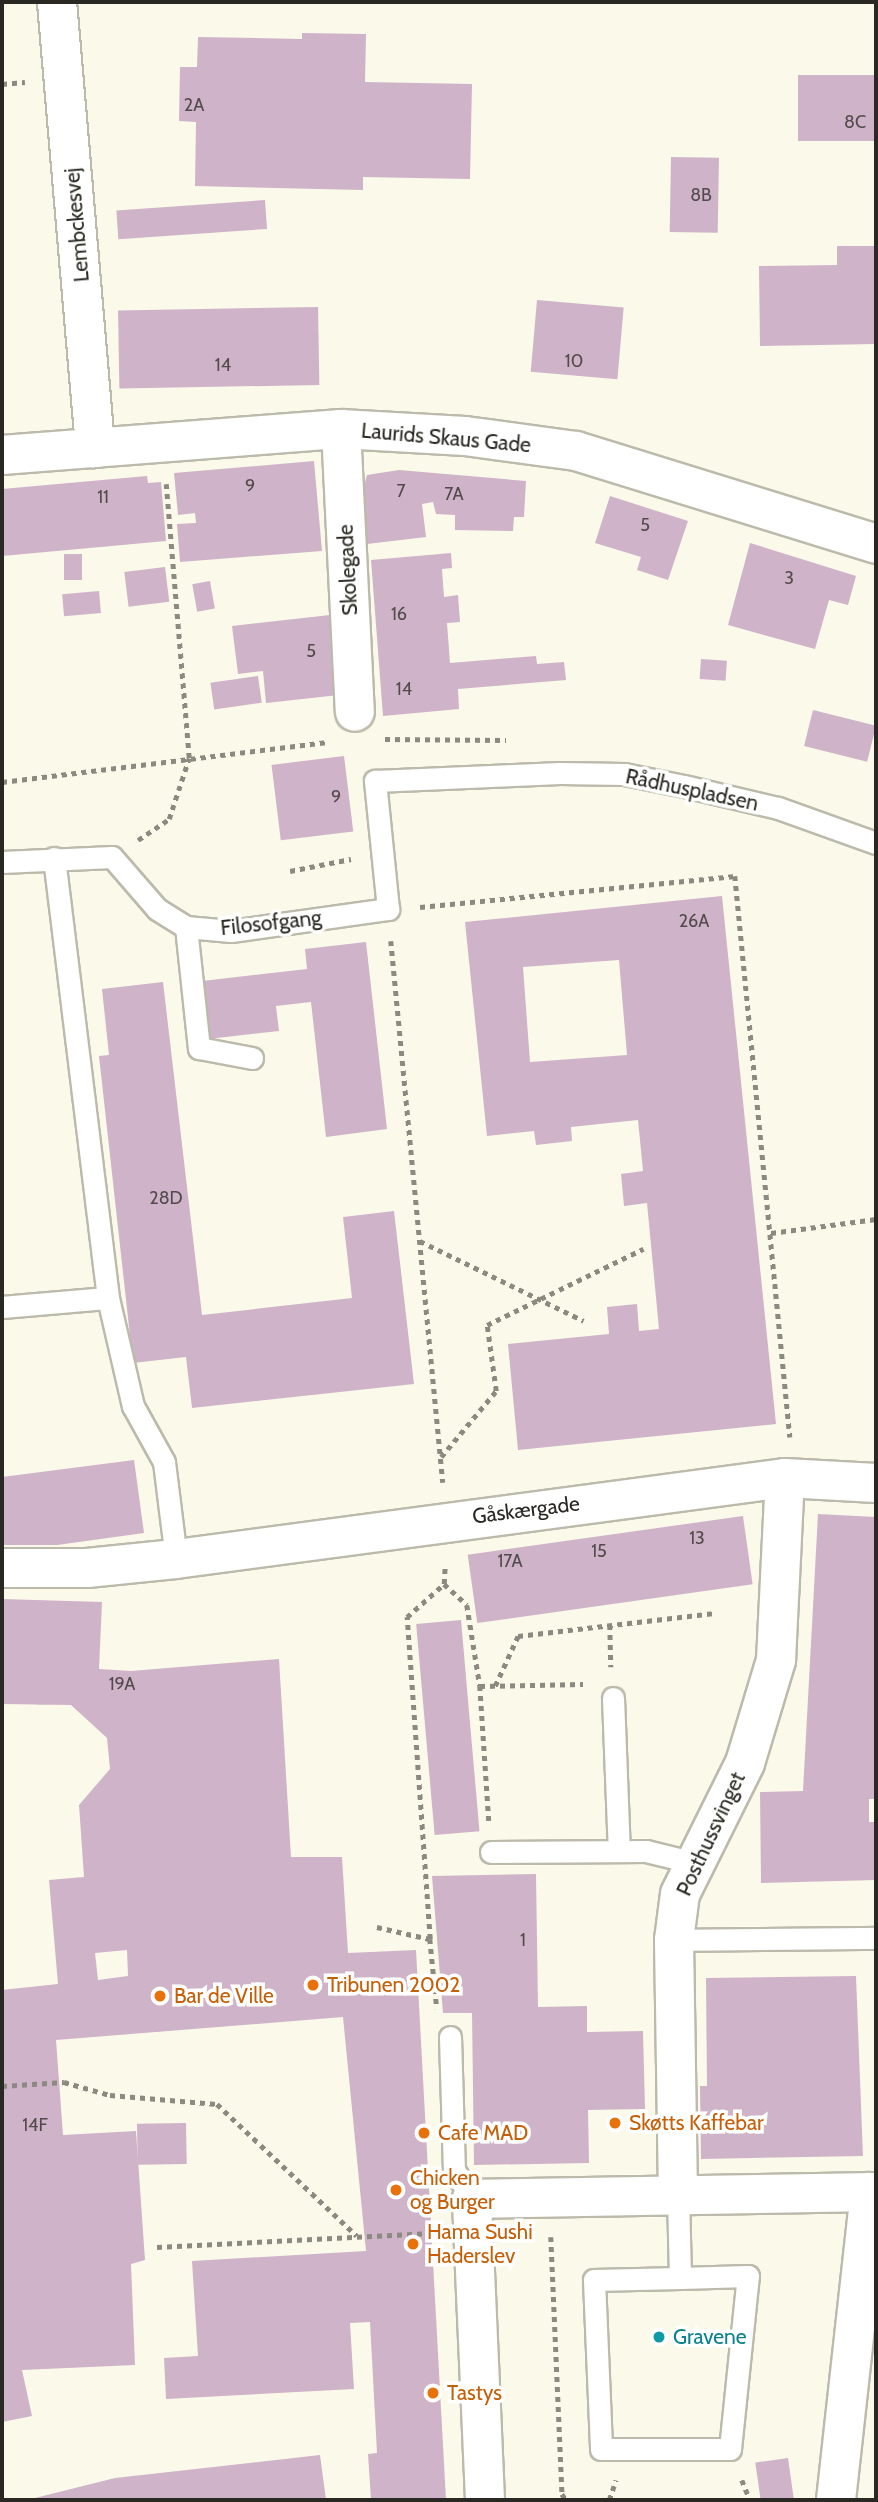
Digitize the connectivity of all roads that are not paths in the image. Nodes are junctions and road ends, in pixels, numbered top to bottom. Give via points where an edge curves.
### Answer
1 (57, 2) edge
2 (341, 429) junction
3 (95, 448) junction
4 (2, 455) edge
5 (876, 544) edge
6 (355, 712) dead end
7 (876, 843) edge
8 (54, 858) junction
9 (2, 862) edge
10 (388, 909) joint
11 (186, 927) junction
12 (252, 1058) dead end
13 (108, 1298) junction
14 (2, 1307) edge
15 (785, 1478) junction
16 (876, 1483) edge
17 (176, 1559) junction
18 (2, 1568) edge
19 (612, 1691) road end
20 (619, 1850) junction
21 (491, 1852) road end
22 (695, 1863) junction
23 (876, 1937) edge
24 (674, 1940) junction
25 (450, 2038) road end
26 (678, 2195) junction
27 (472, 2199) junction
28 (680, 2278) junction
29 (485, 2500) edge
30 (836, 2500) edge

1 - 3 street, Lembckesvej
2 - 3 street, Laurids Skaus Gade
2 - 5 street, Laurids Skaus Gade via 465,436 576,451
2 - 6 street, Skolegade
3 - 4 street, Laurids Skaus Gade
7 - 10 lane, Rådhuspladsen via 778,808 624,774 375,781
8 - 9 lane
8 - 11 lane, Filosofgang via 112,857 158,909
8 - 13 lane
10 - 11 lane, Filosofgang via 231,931
11 - 12 lane via 199,1048
13 - 14 lane
13 - 17 lane via 133,1406 164,1462
15 - 16 street, Gåskærgade
15 - 17 street, Gåskærgade
15 - 22 street, Posthussvinget via 776,1660 745,1763
17 - 18 street, Gåskærgade via 87,1568
19 - 20 lane
20 - 21 lane
20 - 22 lane via 646,1850
22 - 24 street, Posthussvinget via 680,1894
23 - 24 lane
24 - 26 street, Posthussvinget
25 - 27 lane via 454,2170
26 - 27 street
26 - 28 lane
26 - 30 street via 870,2192
27 - 29 street
28 - 28 lane via 594,2280 601,2449 730,2449 748,2276

